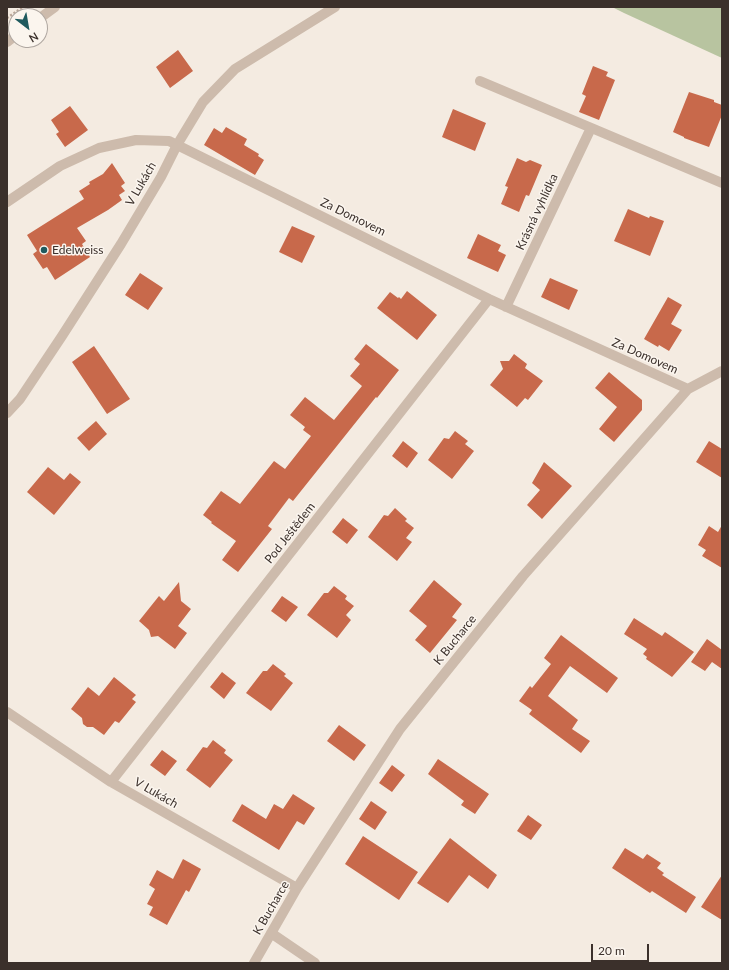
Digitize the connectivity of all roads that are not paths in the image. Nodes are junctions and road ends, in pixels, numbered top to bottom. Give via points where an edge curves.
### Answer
1 (335, 7) edge
2 (480, 81) dead end
3 (591, 128) junction
4 (177, 145) junction
5 (722, 183) edge
6 (7, 202) edge
7 (489, 299) junction
8 (506, 307) junction
9 (722, 371) edge
10 (688, 389) junction
11 (7, 413) edge
12 (7, 712) edge
13 (111, 782) junction
14 (297, 888) junction
15 (271, 933) junction
16 (254, 963) edge
17 (315, 963) edge

1 - 4 street, V Lukách via 235,69 203,102
2 - 3 street
3 - 5 street
3 - 8 street, Krásná vyhlídka
4 - 6 street, Za Domovem via 169,142 136,140 99,148 60,166
4 - 7 street, Za Domovem
4 - 11 street, V Lukách via 121,244 20,399
7 - 8 street, Za Domovem
7 - 13 street, Pod Ještědem
8 - 10 street, Za Domovem
9 - 10 street, K Bucharce
10 - 14 street, K Bucharce via 523,576 400,729
12 - 13 street, V Lukách
13 - 14 street, V Lukách
14 - 15 street, K Bucharce
15 - 16 street, K Bucharce
15 - 17 street

